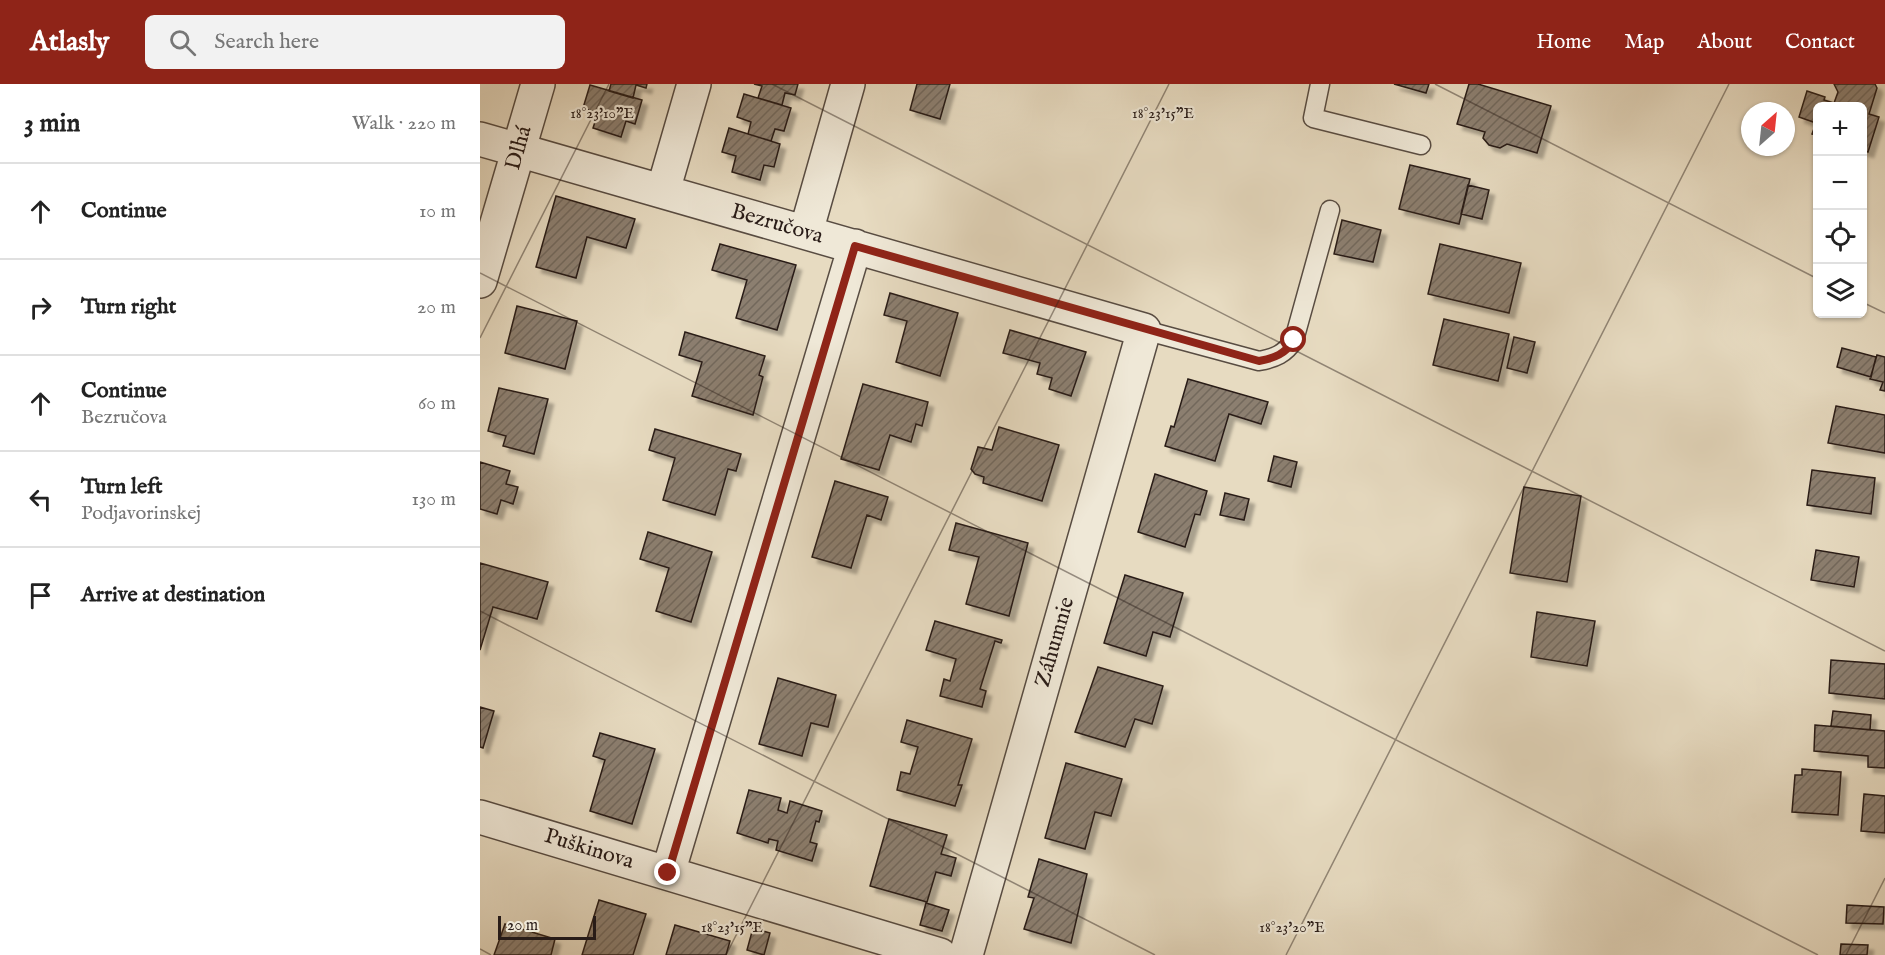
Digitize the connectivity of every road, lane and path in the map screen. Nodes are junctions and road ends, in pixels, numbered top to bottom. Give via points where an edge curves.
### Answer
1 (538, 84) edge
2 (694, 84) edge
3 (848, 84) edge
4 (1320, 84) edge
5 (480, 139) edge
6 (1421, 145) dead end
7 (518, 150) junction
8 (663, 191) junction
9 (1330, 210) dead end
10 (806, 232) junction
11 (855, 246) junction
12 (480, 281) edge
13 (1144, 330) junction
14 (480, 817) edge
15 (668, 873) junction
16 (940, 955) edge
17 (966, 955) edge

1 - 7 street, Dlhá
2 - 8 street
3 - 10 street
4 - 6 lane via 1313,118
5 - 7 street, Bezručova
7 - 8 street, Bezručova
7 - 12 street, Dlhá
8 - 10 street, Bezručova
9 - 13 lane via 1288,350 1259,361
10 - 11 street, Bezručova
11 - 13 street, Bezručova
11 - 15 street
13 - 17 street, Záhumnie
14 - 15 street, Puškinova
15 - 16 street, Puškinova

